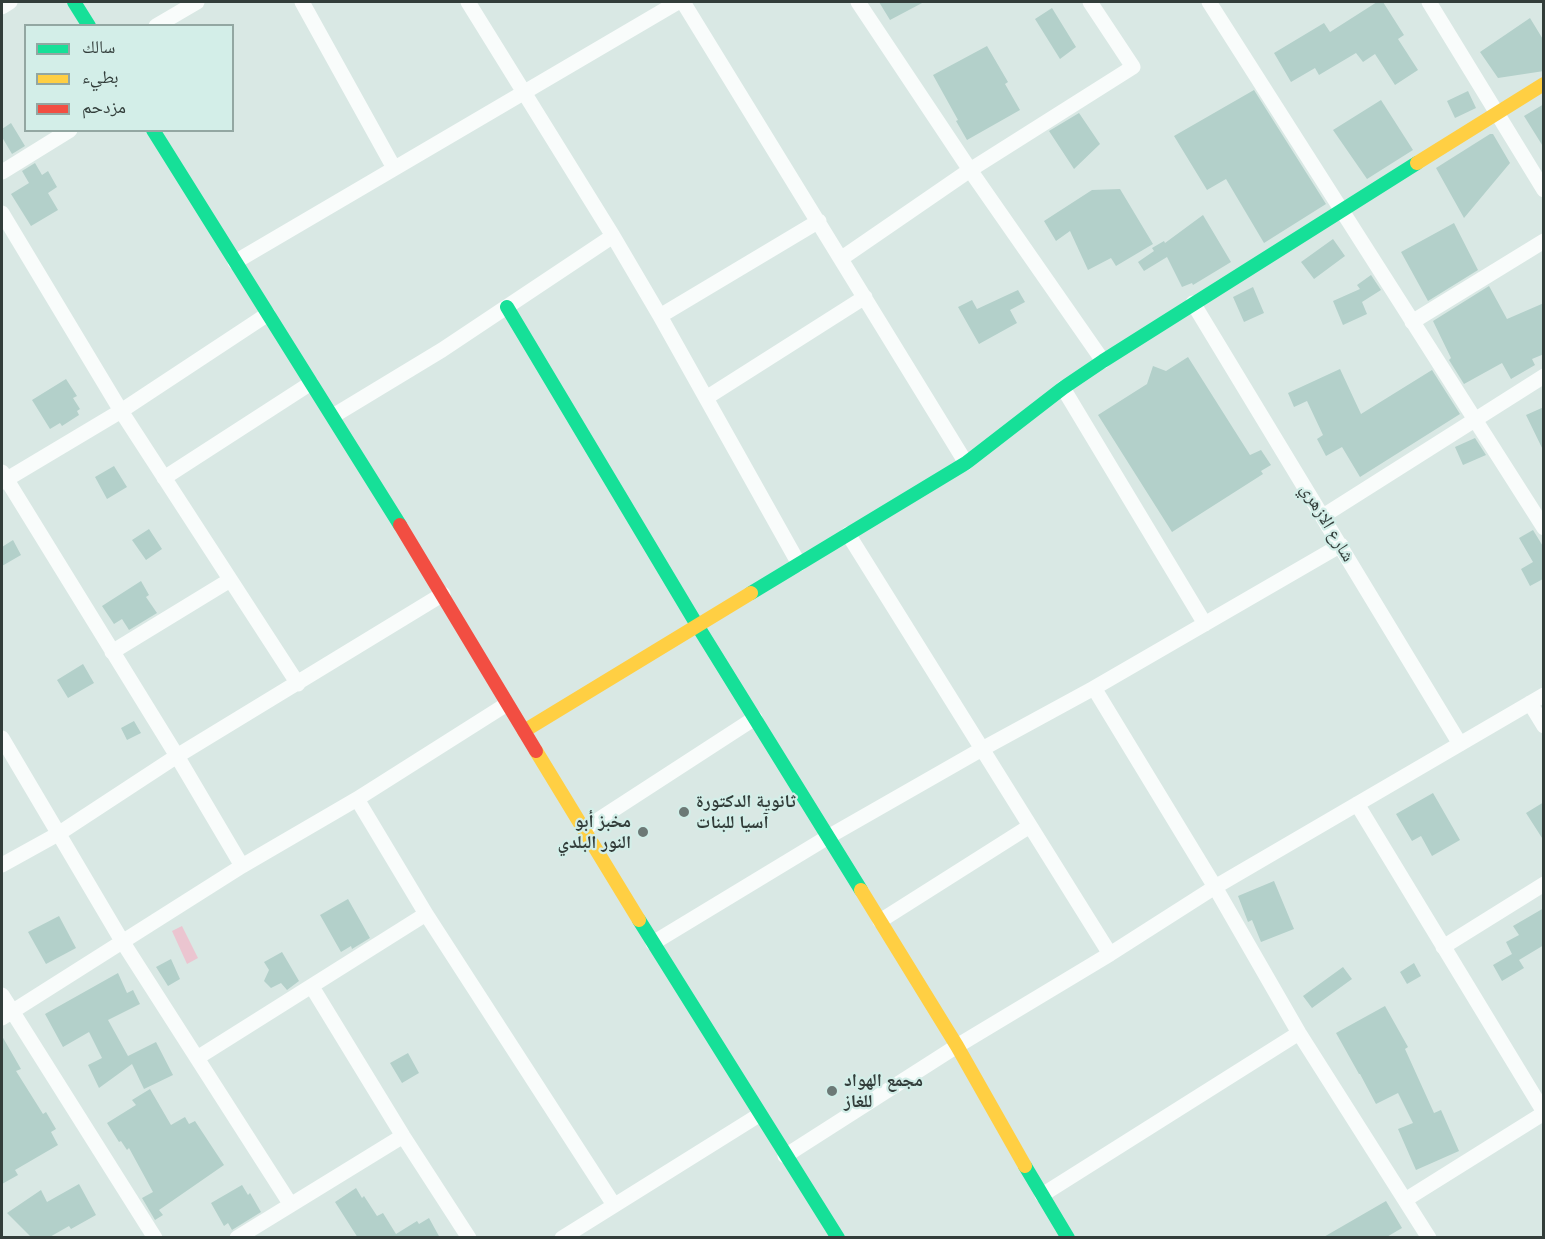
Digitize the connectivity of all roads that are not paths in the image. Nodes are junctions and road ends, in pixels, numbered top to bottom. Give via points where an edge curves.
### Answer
1 (10, 2) edge
2 (74, 2) edge
3 (197, 2) edge
4 (302, 2) edge
5 (468, 2) edge
6 (678, 2) edge
7 (683, 2) edge
8 (858, 2) edge
9 (1090, 2) edge
10 (1209, 2) edge
11 (1429, 2) edge
12 (2, 7) edge
13 (88, 24) edge
14 (159, 24) edge
15 (1544, 84) edge
16 (524, 93) junction
17 (1497, 112) junction
18 (67, 132) edge
19 (154, 132) edge
20 (394, 168) junction
21 (970, 170) junction
22 (2, 172) edge
23 (1544, 190) edge
24 (1342, 210) junction
25 (2, 213) edge
26 (819, 221) junction
27 (614, 236) junction
28 (1544, 241) edge
29 (842, 258) junction
30 (235, 262) junction
31 (865, 297) junction
32 (1193, 303) junction
33 (507, 307) junction
34 (267, 314) junction
35 (660, 316) junction
36 (1412, 322) junction
37 (1103, 361) junction
38 (1544, 376) edge
39 (311, 383) junction
40 (1063, 388) junction
41 (706, 398) junction
42 (121, 411) junction
43 (333, 416) junction
44 (1474, 419) junction
45 (966, 463) junction
46 (3, 478) edge
47 (164, 478) junction
48 (1323, 516) junction
49 (1544, 528) edge
50 (848, 534) junction
51 (1341, 545) junction
52 (799, 564) junction
53 (230, 580) junction
54 (443, 594) junction
55 (1205, 624) junction
56 (698, 625) junction
57 (112, 652) junction
58 (298, 684) junction
59 (1094, 688) junction
60 (1544, 695) edge
61 (1530, 703) junction
62 (507, 704) junction
63 (755, 718) junction
64 (1544, 726) edge
65 (524, 730) junction
66 (2, 738) edge
67 (1460, 744) junction
68 (981, 749) junction
69 (177, 756) junction
70 (357, 798) junction
71 (1357, 804) junction
72 (1030, 826) junction
73 (584, 829) junction
74 (58, 834) junction
75 (828, 837) junction
76 (2, 865) edge
77 (242, 866) junction
78 (1544, 884) edge
79 (1215, 886) junction
80 (426, 914) junction
81 (880, 921) junction
82 (122, 941) junction
83 (653, 943) junction
84 (1443, 947) junction
85 (1110, 954) junction
86 (312, 987) junction
87 (2, 995) edge
88 (7, 1015) edge
89 (1299, 1034) junction
90 (957, 1046) junction
91 (197, 1058) junction
92 (1544, 1113) edge
93 (759, 1114) junction
94 (403, 1136) junction
95 (785, 1156) junction
96 (1042, 1195) junction
97 (1405, 1200) junction
98 (291, 1205) junction
99 (614, 1205) junction
100 (155, 1238) edge
101 (237, 1238) edge
102 (469, 1238) edge
103 (562, 1238) edge
104 (838, 1238) edge
105 (1068, 1238) edge
106 (1429, 1238) edge

1 - 12 street
2 - 13 street
3 - 14 street
4 - 20 street
5 - 16 street
6 - 16 street
7 - 26 street
8 - 21 street
9 - 21 street via 1132,67
10 - 24 street
11 - 17 street
15 - 17 street
16 - 20 street
16 - 27 street
17 - 23 street
17 - 24 street
18 - 22 street
19 - 30 street
20 - 30 street
21 - 29 street
21 - 37 street
24 - 32 street
24 - 36 street
25 - 42 street
26 - 29 street
26 - 35 street
27 - 33 street
27 - 35 street
28 - 36 street
29 - 31 street
30 - 34 street
31 - 41 street
31 - 45 street
32 - 37 street
32 - 48 street, شارع الازهري
33 - 43 street
33 - 56 street
34 - 39 street
34 - 42 street
35 - 41 street
36 - 44 street
37 - 40 street
38 - 44 street
39 - 43 street
39 - 47 street
40 - 45 street
40 - 55 street
41 - 52 street
42 - 46 street
42 - 47 street
43 - 54 street
44 - 48 street
44 - 49 street
45 - 50 street
46 - 57 street
47 - 53 street
48 - 51 street, شارع الازهري
50 - 52 street
50 - 68 street
51 - 55 street
51 - 67 street, شارع الازهري
52 - 56 street
53 - 57 street
53 - 58 street
54 - 58 street
54 - 62 street
55 - 59 street
56 - 63 street
56 - 65 street
57 - 69 street
58 - 69 street
59 - 68 street
59 - 79 street
60 - 61 street
61 - 64 street
61 - 67 street
62 - 65 street
62 - 70 street
63 - 73 street
63 - 75 street
65 - 73 street
66 - 74 street
67 - 71 street
68 - 72 street
68 - 75 street
69 - 74 street
69 - 77 street
70 - 77 street
70 - 80 street
71 - 79 street
71 - 84 street
72 - 81 street
72 - 85 street
73 - 83 street
74 - 76 street
74 - 82 street
75 - 81 street
75 - 83 street
77 - 82 street
78 - 84 street
79 - 85 street
79 - 89 street
80 - 86 street
80 - 99 street
81 - 90 street
82 - 88 street
82 - 91 street
83 - 93 street
84 - 92 street
85 - 90 street
86 - 91 street
86 - 94 street
87 - 88 street
88 - 100 street
89 - 96 street
89 - 97 street
90 - 95 street
90 - 96 street
91 - 98 street
92 - 97 street
93 - 95 street
93 - 99 street
94 - 98 street
94 - 102 street
95 - 104 street
96 - 105 street
97 - 106 street
98 - 101 street
99 - 103 street

